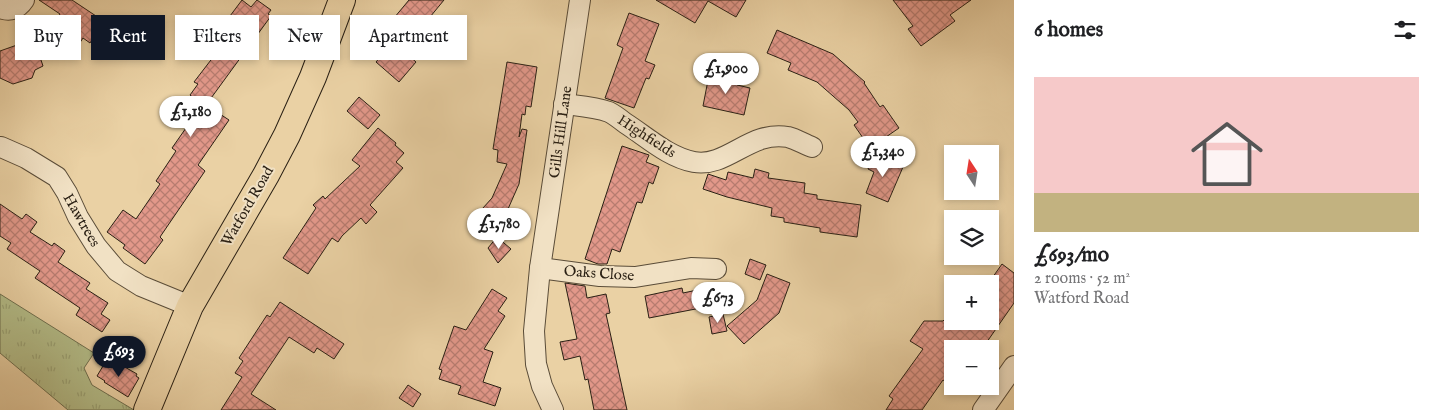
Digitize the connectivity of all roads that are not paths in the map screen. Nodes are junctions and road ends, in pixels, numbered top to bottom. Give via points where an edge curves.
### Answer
1 (24, 0) edge
2 (342, 0) edge
3 (580, 0) edge
4 (0, 8) edge
5 (564, 104) junction
6 (1, 147) edge
7 (812, 147) dead end
8 (540, 268) junction
9 (716, 268) dead end
10 (190, 306) junction
11 (1014, 366) edge
12 (147, 410) edge
13 (553, 410) edge
14 (982, 410) edge

1 - 4 street via 12,10
2 - 10 main road, Watford Road via 288,135
3 - 5 street, Gills Hill Lane
5 - 7 street, Highfields via 610,113 662,149 696,162 713,161 758,139 772,136 788,137
5 - 8 street, Gills Hill Lane
6 - 10 street, Hawtrees via 57,178 96,246 117,271 141,286
8 - 9 street, Oaks Close via 636,277 691,268
8 - 13 street, Gills Hill Lane via 534,331 536,364
10 - 12 main road, Watford Road
11 - 14 street

